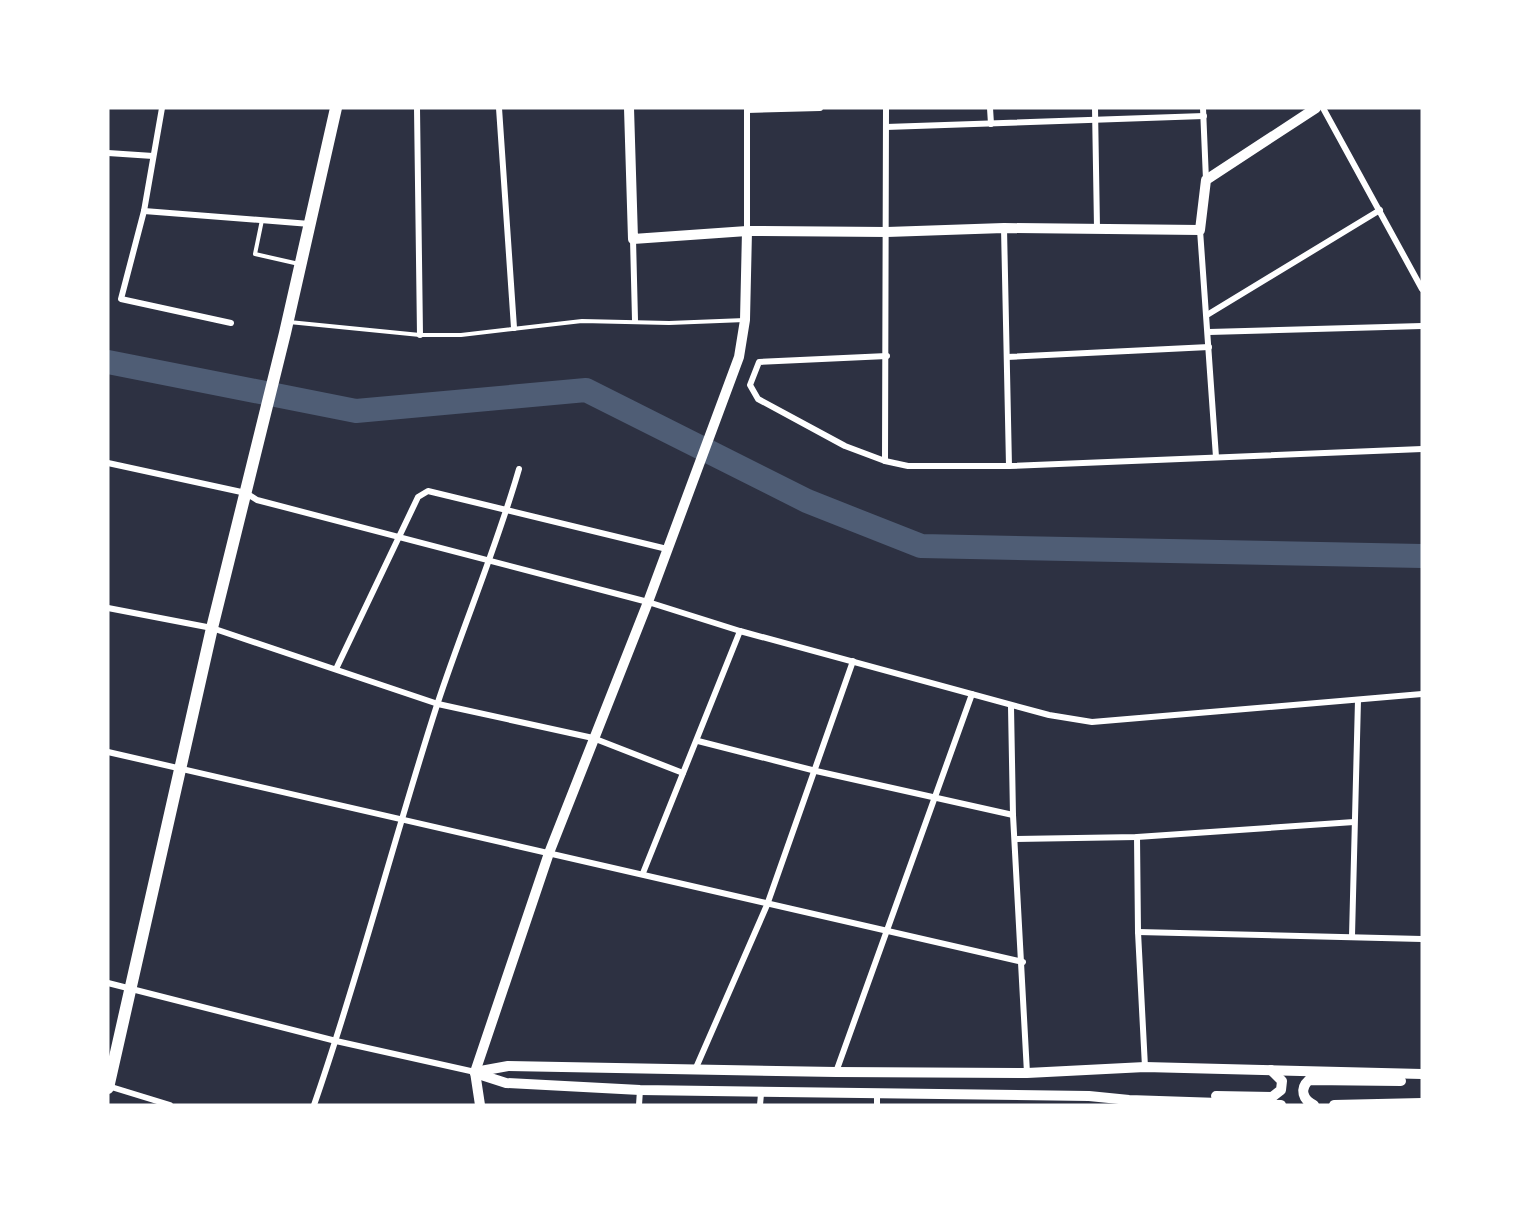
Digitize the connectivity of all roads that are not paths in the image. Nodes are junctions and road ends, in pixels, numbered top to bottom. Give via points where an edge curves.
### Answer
1 (162, 108) edge
2 (336, 108) edge
3 (417, 108) edge
4 (499, 108) edge
5 (629, 108) edge
6 (820, 108) edge
7 (886, 108) edge
8 (990, 108) edge
9 (1095, 108) edge
10 (1203, 108) edge
11 (1316, 108) edge
12 (1323, 108) edge
13 (747, 109) edge
14 (1204, 116) junction
15 (1095, 121) junction
16 (991, 124) junction
17 (886, 127) junction
18 (108, 153) edge
19 (153, 156) junction
20 (1206, 180) junction
21 (1380, 210) junction
22 (144, 211) junction
23 (262, 220) junction
24 (310, 224) junction
25 (1004, 228) junction
26 (1097, 228) junction
27 (1200, 230) junction
28 (747, 231) junction
29 (887, 232) junction
30 (633, 239) junction
31 (300, 265) junction
32 (1422, 289) edge
33 (1207, 315) junction
34 (635, 320) junction
35 (745, 320) junction
36 (231, 323) dead end
37 (1422, 326) edge
38 (286, 327) junction
39 (514, 328) junction
40 (1209, 332) junction
41 (420, 335) junction
42 (1209, 347) junction
43 (887, 356) junction
44 (1007, 357) junction
45 (1422, 449) edge
46 (1216, 457) junction
47 (885, 461) junction
48 (108, 463) edge
49 (1010, 466) junction
50 (519, 469) dead end
51 (246, 493) junction
52 (507, 512) junction
53 (400, 538) junction
54 (667, 549) junction
55 (487, 562) junction
56 (648, 602) junction
57 (108, 608) edge
58 (212, 628) junction
59 (740, 630) junction
60 (853, 661) junction
61 (336, 669) junction
62 (972, 694) junction
63 (1422, 694) edge
64 (1358, 700) junction
65 (438, 704) junction
66 (1011, 707) junction
67 (593, 738) junction
68 (698, 741) junction
69 (108, 752) edge
70 (180, 767) junction
71 (816, 771) junction
72 (683, 773) junction
73 (936, 799) junction
74 (1013, 815) junction
75 (401, 820) junction
76 (1354, 822) junction
77 (1137, 837) junction
78 (1016, 839) junction
79 (549, 853) junction
80 (643, 873) junction
81 (767, 905) junction
82 (886, 932) junction
83 (1138, 932) junction
84 (1352, 936) junction
85 (1422, 939) edge
86 (1023, 962) junction
87 (108, 983) edge
88 (129, 989) junction
89 (336, 1041) junction
90 (1145, 1067) junction
91 (695, 1070) junction
92 (1271, 1070) junction
93 (475, 1072) junction
94 (836, 1072) junction
95 (1027, 1072) junction
96 (1422, 1074) edge
97 (1422, 1081) edge
98 (108, 1087) edge
99 (640, 1090) junction
100 (877, 1092) junction
101 (760, 1099) edge
102 (1129, 1100) junction
103 (1090, 1101) edge
104 (1422, 1103) edge
105 (170, 1105) edge
106 (314, 1105) edge
107 (480, 1105) edge
108 (639, 1105) edge
109 (878, 1105) edge
110 (1281, 1105) edge
111 (1314, 1105) edge
112 (1334, 1105) edge

1 - 19 street
2 - 24 main road
3 - 41 street
4 - 39 street
5 - 30 street
6 - 13 street
7 - 17 street
8 - 16 street
9 - 15 street
10 - 14 street
11 - 20 street
12 - 21 street
13 - 28 street
14 - 15 street
14 - 20 street
15 - 16 street
15 - 26 street
16 - 17 street
17 - 29 street
18 - 19 street
19 - 22 street
20 - 27 street
21 - 32 street
21 - 33 street
22 - 23 street
22 - 36 street via 121,299
23 - 24 street
23 - 31 lane via 255,254
24 - 31 main road
25 - 26 street
25 - 29 street
25 - 44 street
26 - 27 street
27 - 33 street
28 - 29 street
28 - 30 street
28 - 35 street
29 - 43 street
30 - 34 street
31 - 38 main road
33 - 40 street
34 - 35 lane
34 - 39 lane
35 - 54 street via 740,357
37 - 40 street
38 - 41 lane
38 - 51 main road
39 - 41 lane via 461,335
40 - 42 street
42 - 44 street
42 - 46 street
43 - 47 street
43 - 47 street via 759,362 750,386 758,399 845,446
44 - 49 street
45 - 46 street
46 - 49 street
47 - 49 street via 908,466
48 - 51 street
50 - 52 street
51 - 53 street via 257,500
51 - 58 main road
52 - 53 street via 428,491 418,496
52 - 54 street
52 - 55 street
53 - 55 street
53 - 61 street
54 - 56 street
55 - 56 street
55 - 65 street
56 - 59 street
56 - 67 street
57 - 58 street
58 - 61 street
58 - 70 main road
59 - 60 street
59 - 68 street
60 - 62 street
60 - 71 street
61 - 65 street
62 - 66 street
62 - 73 street
63 - 64 street
64 - 66 street via 1092,722
64 - 76 street
65 - 67 street
65 - 75 street
66 - 74 street
67 - 72 street
67 - 79 street
68 - 71 street
68 - 72 street
69 - 70 street
70 - 75 street
70 - 88 main road
71 - 73 street
71 - 81 street
72 - 80 street
73 - 74 street
73 - 82 street
74 - 78 street
75 - 79 street
75 - 89 street
76 - 77 street
76 - 84 street
77 - 78 street
77 - 83 street
78 - 86 street
79 - 80 street
79 - 93 street
80 - 81 street
81 - 82 street
81 - 91 street
82 - 86 street
82 - 94 street
83 - 84 street
83 - 90 street
84 - 85 street
86 - 95 street
87 - 88 street
88 - 89 street
88 - 98 main road
89 - 93 street
89 - 106 street
90 - 92 street
90 - 95 street
91 - 93 street via 508,1066
91 - 94 street
92 - 96 street
92 - 102 street via 1282,1081 1281,1090 1272,1097 1165,1095
93 - 99 street via 506,1083
93 - 107 street
94 - 95 street
97 - 111 street via 1310,1080 1305,1085 1304,1097
98 - 105 street
99 - 101 street
99 - 108 street
100 - 101 street
100 - 103 street
100 - 109 street
102 - 103 street
102 - 110 street
104 - 112 street

